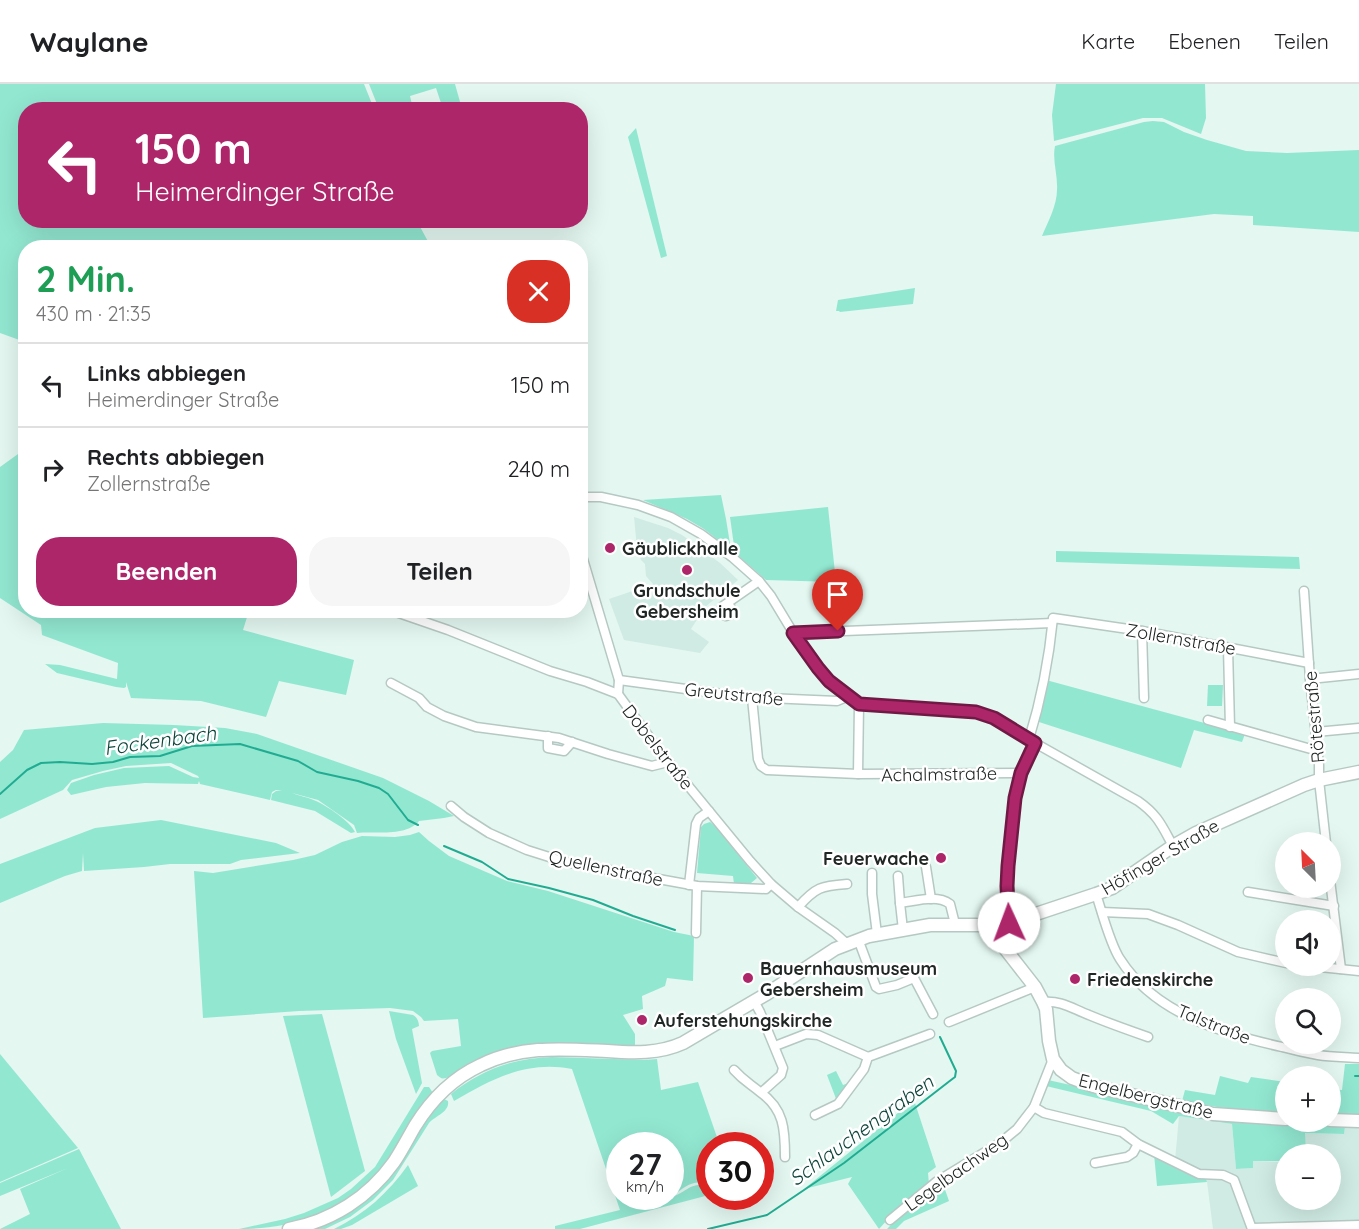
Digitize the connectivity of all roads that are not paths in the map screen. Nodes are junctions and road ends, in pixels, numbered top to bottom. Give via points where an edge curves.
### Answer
1 (588, 497) edge
2 (588, 576) edge
3 (759, 581) junction
4 (1304, 591) dead end
5 (728, 603) dead end
6 (413, 618) edge
7 (1053, 621) junction
8 (1142, 632) junction
9 (793, 633) junction
10 (1228, 648) junction
11 (1309, 663) junction
12 (1359, 674) edge
13 (1310, 679) junction
14 (619, 680) junction
15 (391, 683) dead end
16 (618, 694) junction
17 (849, 696) junction
18 (752, 698) junction
19 (1143, 698) dead end
20 (859, 704) junction
21 (1208, 720) dead end
22 (1230, 727) junction
23 (1359, 728) edge
24 (1316, 732) junction
25 (1032, 741) junction
26 (1318, 751) junction
27 (668, 762) junction
28 (1359, 772) edge
29 (1021, 773) junction
30 (858, 774) junction
31 (1318, 780) junction
32 (451, 806) dead end
33 (709, 811) junction
34 (1325, 832) edge
35 (1173, 846) junction
36 (926, 867) dead end
37 (872, 873) dead end
38 (898, 876) dead end
39 (771, 884) junction
40 (847, 884) dead end
41 (693, 885) junction
42 (1248, 892) dead end
43 (1096, 894) junction
44 (1333, 898) edge
45 (931, 899) junction
46 (900, 903) junction
47 (1334, 906) junction
48 (798, 907) junction
49 (1334, 910) edge
50 (1102, 912) junction
51 (1009, 923) junction
52 (955, 924) junction
53 (994, 925) junction
54 (903, 930) junction
55 (696, 933) dead end
56 (877, 934) junction
57 (852, 941) junction
58 (1275, 960) edge
59 (1341, 969) edge
60 (1359, 971) edge
61 (1035, 987) junction
62 (754, 1001) junction
63 (1043, 1002) junction
64 (933, 1014) dead end
65 (949, 1022) dead end
66 (930, 1034) dead end
67 (1148, 1037) dead end
68 (775, 1046) junction
69 (868, 1057) junction
70 (1359, 1058) edge
71 (1053, 1059) junction
72 (734, 1070) dead end
73 (762, 1092) junction
74 (1034, 1107) junction
75 (815, 1115) dead end
76 (1275, 1118) edge
77 (1341, 1120) edge
78 (1359, 1121) edge
79 (1138, 1144) junction
80 (785, 1157) dead end
81 (1095, 1163) dead end
82 (890, 1220) dead end
83 (1359, 1225) edge
84 (1252, 1228) edge
85 (289, 1229) edge

1 - 3 street via 638,505 671,517 701,534
2 - 14 street
3 - 5 street
3 - 9 street
4 - 11 street, Rötestraße
6 - 16 street, Dobelstraße
7 - 8 street, Zollernstraße
7 - 9 street, Zollernstraße
7 - 25 street
8 - 10 street, Zollernstraße
8 - 19 street
9 - 17 street via 829,681
10 - 11 street, Zollernstraße
10 - 22 street
11 - 13 street, Rötestraße
12 - 13 street
13 - 24 street, Rötestraße
14 - 16 street
14 - 18 street, Greutstraße
15 - 27 street via 419,698 427,707 466,724 548,736 548,748 564,752 572,742 652,766
16 - 27 street, Dobelstraße
17 - 18 street, Greutstraße via 837,701
17 - 20 street
18 - 30 street, Achalmstraße via 761,766 767,770
20 - 25 street via 976,712
20 - 30 street, Achalmstraße
21 - 22 street
22 - 26 street
23 - 24 street
24 - 26 street, Rötestraße
25 - 29 street
25 - 35 street via 1149,809
26 - 31 street, Rötestraße
27 - 33 street, Dobelstraße
28 - 31 street, Höfinger Straße
29 - 30 street, Achalmstraße
29 - 51 street via 1012,819 1007,886
31 - 34 street, Rötestraße
31 - 35 street, Höfinger Straße
32 - 41 street, Quellenstraße via 489,832 527,850 565,862
33 - 39 street, Dobelstraße
33 - 41 street via 696,824
35 - 43 street, Höfinger Straße via 1112,888
36 - 45 street
37 - 56 street
38 - 46 street
39 - 41 street, Quellenstraße via 766,889
39 - 48 street, Dobelstraße
40 - 48 street via 816,889
41 - 55 street
42 - 47 street
43 - 50 street, Talstraße
43 - 51 street, Höfinger Straße
44 - 47 street
45 - 46 street
45 - 52 street via 950,903
46 - 54 street
47 - 49 street
48 - 57 street, Dobelstraße
50 - 58 street via 1148,914 1238,952
50 - 70 street, Talstraße via 1118,958 1130,974 1169,1006 1199,1023 1254,1041 1318,1055
51 - 53 street, Höfinger Straße
52 - 53 street, Höfinger Straße
52 - 54 street, Höfinger Straße
53 - 61 street via 996,937
54 - 56 street, Höfinger Straße
56 - 57 street, Höfinger Straße
57 - 62 street, Höfinger Straße
57 - 64 street via 879,990 914,978
59 - 60 street
61 - 63 street
61 - 65 street
62 - 68 street
62 - 85 street, Höfinger Straße via 683,1043 665,1049 540,1050 493,1059 443,1091 371,1188 332,1215
63 - 67 street via 1060,1002
63 - 71 street
66 - 69 street
68 - 69 street via 814,1034
68 - 73 street via 783,1071
69 - 75 street via 864,1069 838,1104
71 - 74 street, Legelbachweg
71 - 76 street, Engelbergstraße via 1072,1078 1093,1086 1213,1114
72 - 73 street
73 - 80 street via 782,1120
74 - 79 street via 1044,1113 1122,1132
74 - 82 street, Legelbachweg via 1000,1143 936,1182
77 - 78 street
79 - 81 street via 1127,1157
79 - 84 street via 1199,1174 1223,1175 1234,1180
83 - 84 street

